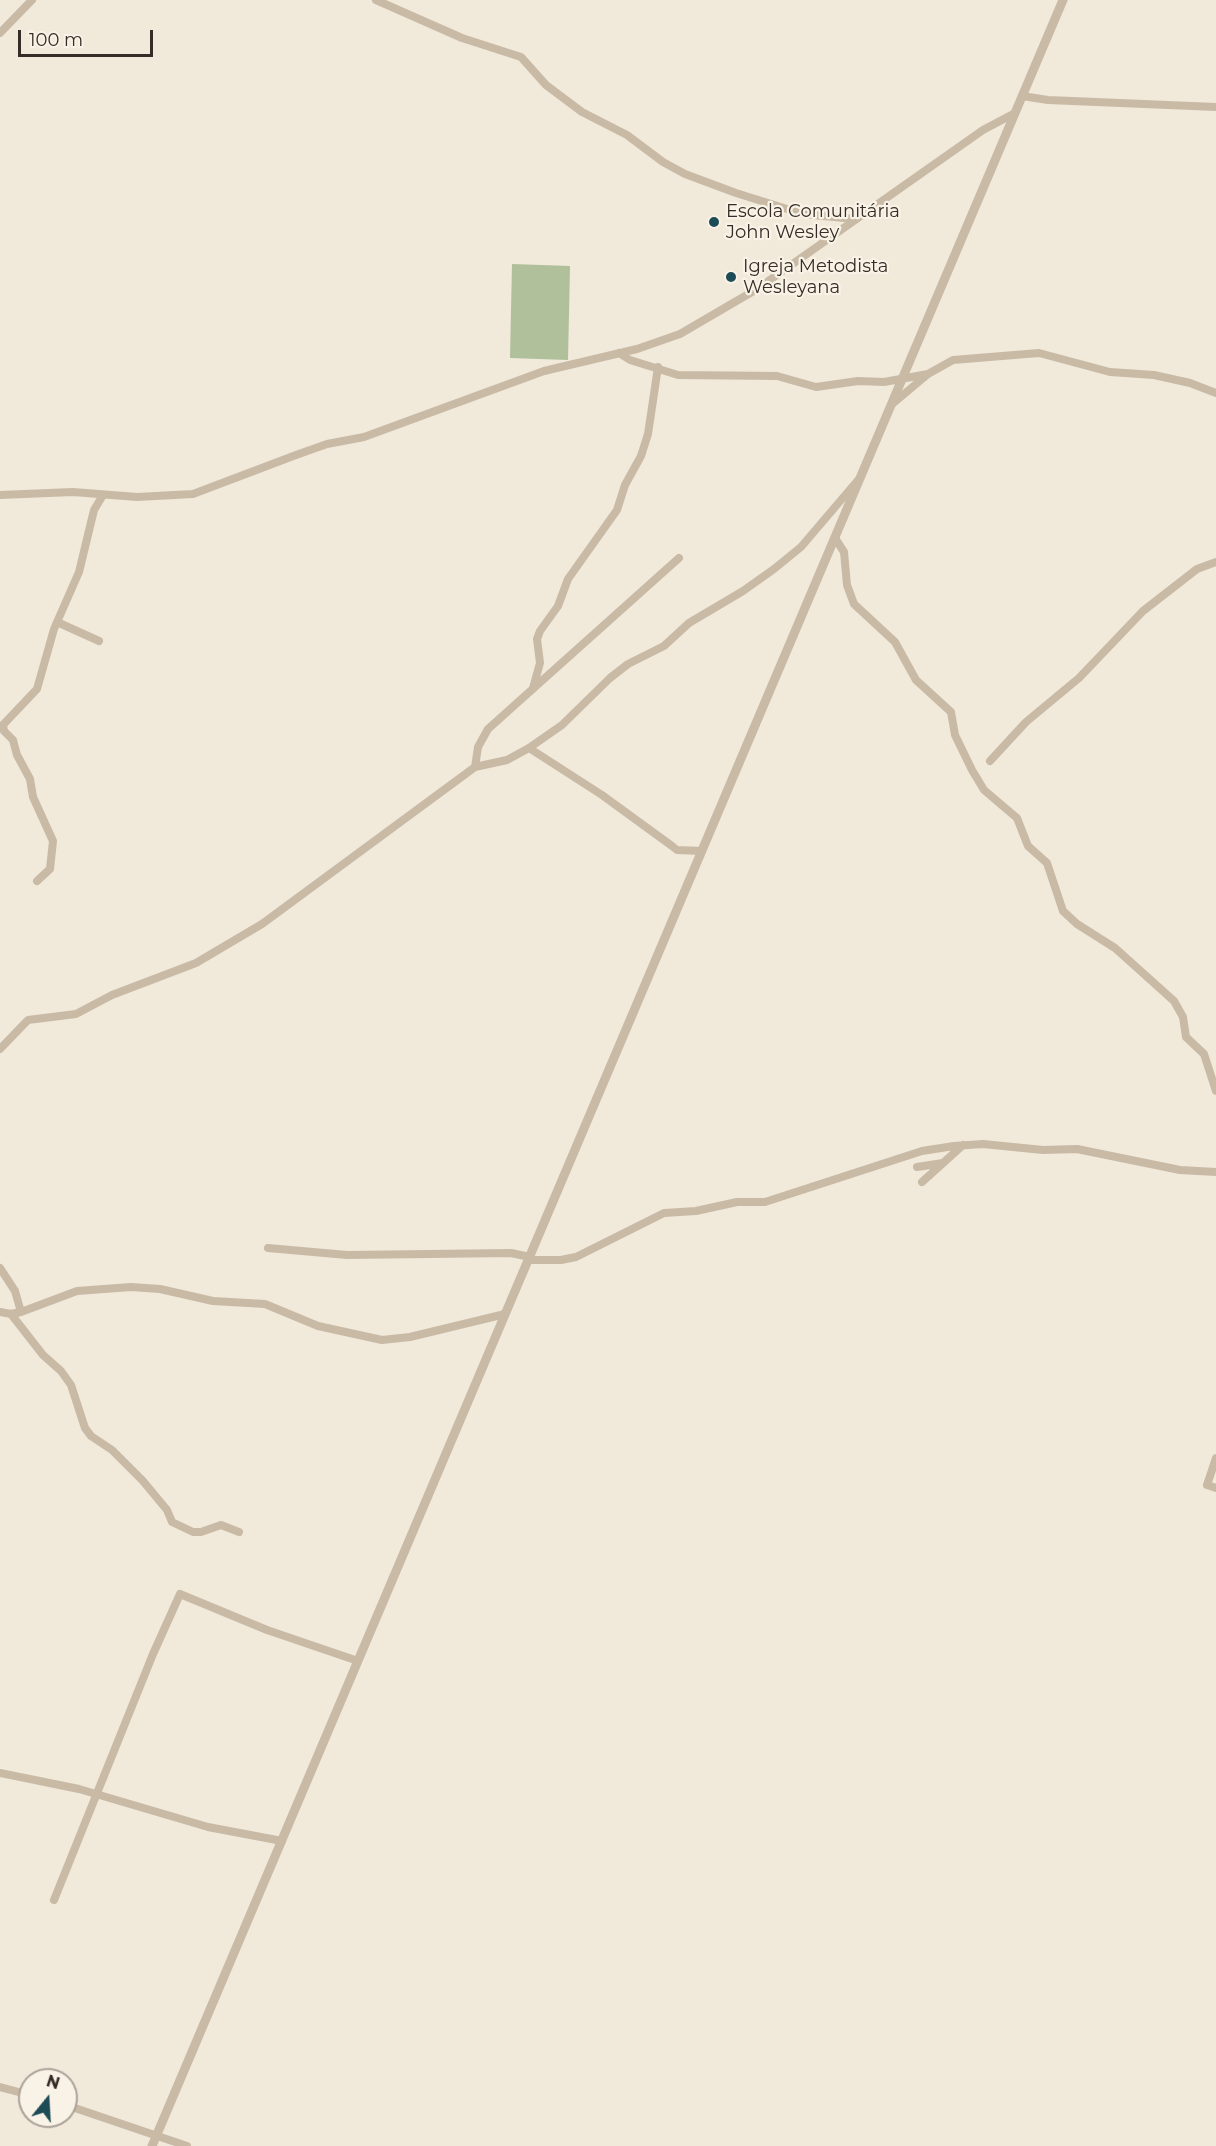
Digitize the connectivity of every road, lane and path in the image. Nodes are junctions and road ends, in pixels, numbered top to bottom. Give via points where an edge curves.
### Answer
1 (33, 0) edge
2 (376, 0) edge
3 (1063, 0) edge
4 (0, 33) edge
5 (1022, 96) junction
6 (1216, 107) edge
7 (1015, 113) junction
8 (855, 219) junction
9 (619, 353) junction
10 (658, 367) junction
11 (928, 374) junction
12 (903, 377) junction
13 (889, 381) junction
14 (896, 393) junction
15 (1216, 393) edge
16 (891, 405) junction
17 (861, 476) junction
18 (0, 495) edge
19 (103, 495) junction
20 (835, 538) junction
21 (679, 558) dead end
22 (1216, 562) edge
23 (57, 622) junction
24 (99, 641) dead end
25 (532, 688) junction
26 (1, 726) edge
27 (529, 748) junction
28 (990, 761) dead end
29 (475, 766) junction
30 (702, 851) junction
31 (37, 881) dead end
32 (0, 1049) edge
33 (1216, 1091) edge
34 (963, 1145) junction
35 (943, 1163) junction
36 (917, 1167) dead end
37 (1216, 1172) edge
38 (922, 1182) dead end
39 (268, 1248) dead end
40 (529, 1258) junction
41 (0, 1268) edge
42 (0, 1312) edge
43 (21, 1312) junction
44 (11, 1314) junction
45 (506, 1314) junction
46 (1216, 1458) edge
47 (1216, 1488) edge
48 (239, 1532) dead end
49 (358, 1661) junction
50 (0, 1773) edge
51 (97, 1797) junction
52 (282, 1841) junction
53 (54, 1900) dead end
54 (0, 2087) edge
55 (18, 2092) edge
56 (78, 2110) edge
57 (154, 2142) edge
58 (187, 2146) edge

1 - 4 street
2 - 8 street via 462,38 521,57 546,85 582,112 627,135 685,174 803,214
3 - 5 street
5 - 6 street
5 - 7 street
7 - 8 street via 983,130
7 - 12 street
8 - 9 street via 718,313 680,334
9 - 10 street
9 - 19 street via 544,371 193,494
10 - 13 street via 678,375 777,376 816,387
10 - 25 street via 641,456 617,510 568,579 558,606 540,631 540,663
11 - 12 street
11 - 15 street via 953,360 1040,352 1110,372 1154,375 1190,383
11 - 16 street
12 - 13 street
12 - 14 street
13 - 14 street
14 - 16 street
16 - 17 street
17 - 20 street
17 - 27 street via 801,547 743,591 689,623 664,646 628,664 570,718
18 - 19 street
19 - 23 street via 94,510 74,588
20 - 30 street
20 - 33 street via 844,552 854,604 895,642 910,672 951,712 955,735 972,770 984,790 1017,818 1028,846 1047,863 1064,911 1115,948 1174,1001 1183,1017 1186,1037 1204,1054
21 - 25 street
22 - 28 street via 1197,569 1143,611 1079,678 1026,722
23 - 24 street
23 - 26 street via 37,689
25 - 29 street via 488,729 478,747
26 - 31 street via 13,740 53,841 50,869
27 - 29 street via 507,760
27 - 30 street via 677,850
29 - 32 street via 262,924 196,963 112,995 91,1008 76,1014 28,1020
30 - 40 street
34 - 35 street
34 - 37 street via 1077,1149 1180,1170
34 - 40 street via 922,1151 765,1202 737,1202 664,1214 576,1257
35 - 36 street
35 - 38 street
39 - 40 street via 347,1255 511,1253
40 - 45 street
41 - 43 street via 10,1280
42 - 44 street
43 - 44 street
43 - 45 street via 77,1291 150,1288 213,1301 265,1304 318,1326 382,1340 410,1338
44 - 48 street via 71,1385 91,1436 112,1449 143,1481 172,1522 193,1532 221,1525
45 - 49 street
46 - 47 street via 1207,1485
49 - 51 street via 267,1630 180,1594
49 - 52 street
50 - 51 street via 79,1789
51 - 52 street via 208,1827
51 - 53 street
52 - 57 street
54 - 55 street
56 - 57 street
57 - 58 street

